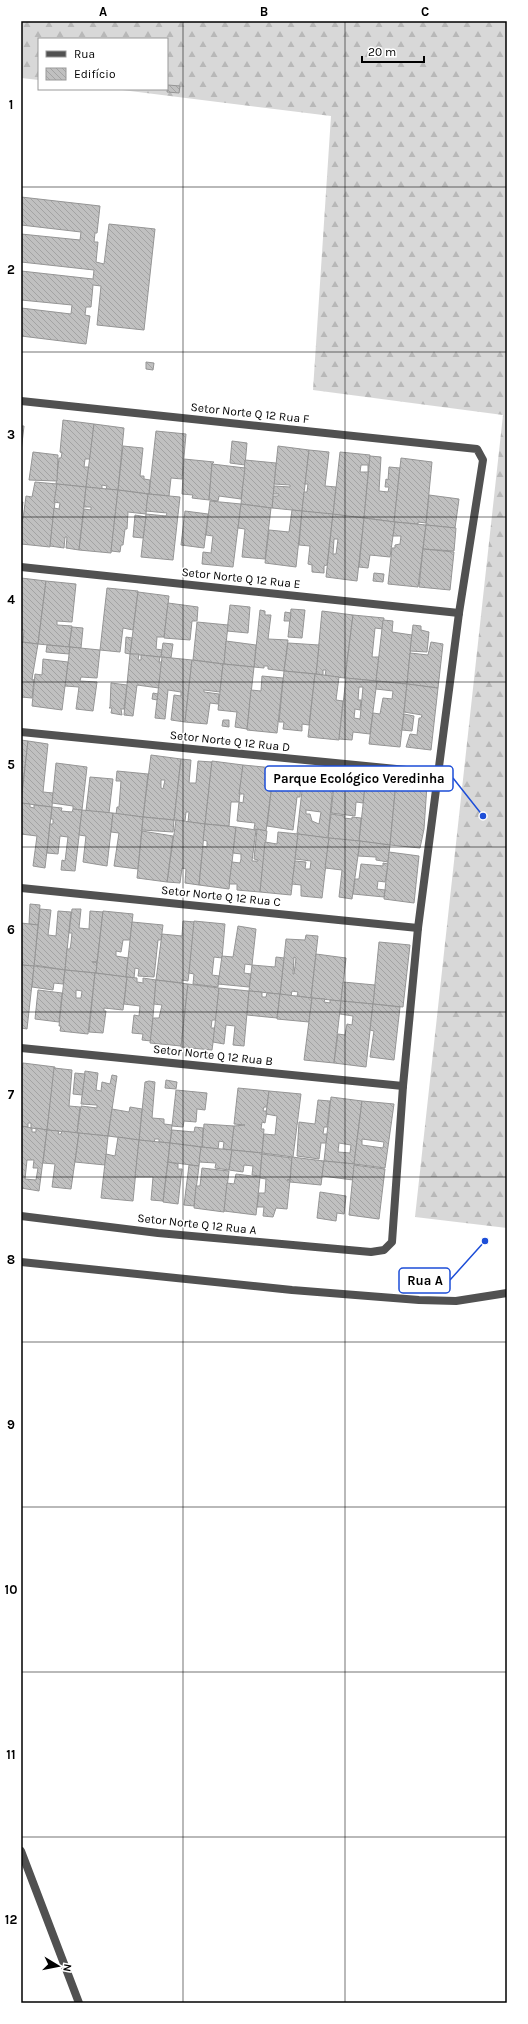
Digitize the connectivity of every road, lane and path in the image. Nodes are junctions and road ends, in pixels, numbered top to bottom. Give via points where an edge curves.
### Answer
1 (21, 401) edge
2 (21, 567) edge
3 (459, 613) junction
4 (21, 732) edge
5 (437, 773) junction
6 (21, 888) edge
7 (418, 928) junction
8 (21, 1048) edge
9 (402, 1086) junction
10 (21, 1216) edge
11 (21, 1262) edge
12 (507, 1293) edge
13 (21, 1851) edge
14 (78, 2003) edge

1 - 3 street, Setor Norte Q 12 Rua F via 477,449 483,460
2 - 3 street, Setor Norte Q 12 Rua E
3 - 5 street
4 - 5 street, Setor Norte Q 12 Rua D
5 - 7 street
6 - 7 street, Setor Norte Q 12 Rua C
7 - 9 street
8 - 9 street, Setor Norte Q 12 Rua B
9 - 10 street, Setor Norte Q 12 Rua A via 392,1242 384,1250 371,1252 158,1233
11 - 12 street via 292,1290 419,1300 456,1301
13 - 14 street

